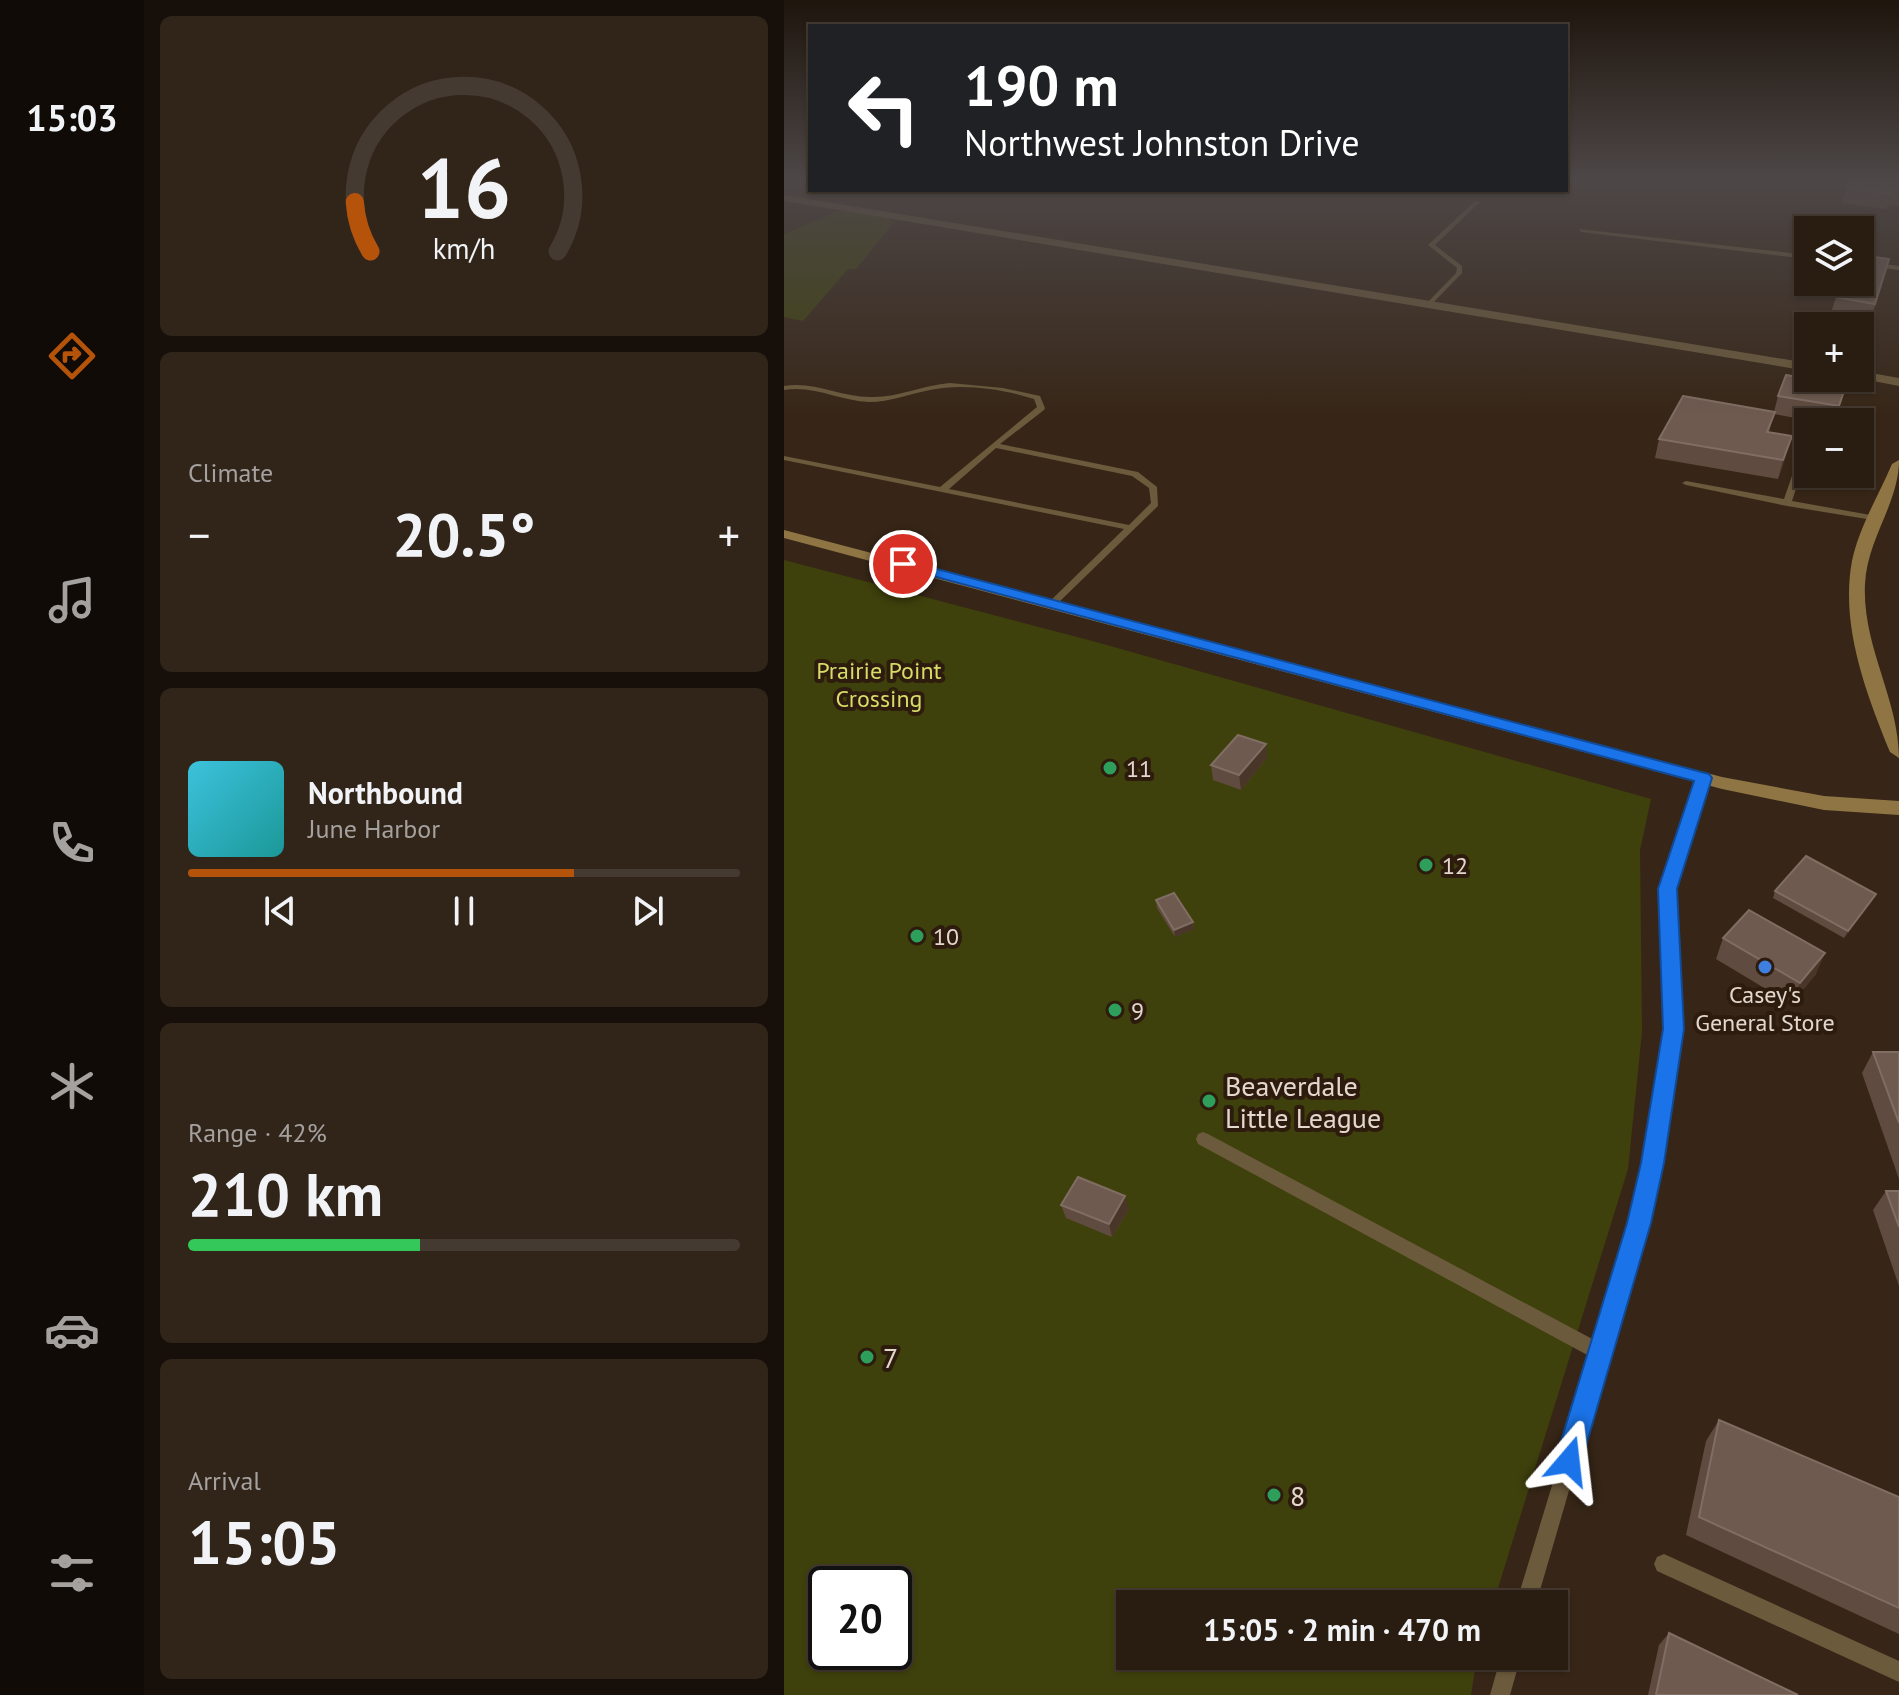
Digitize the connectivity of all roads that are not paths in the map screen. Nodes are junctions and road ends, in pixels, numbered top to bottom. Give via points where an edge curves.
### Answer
1 (1152, 259) edge
2 (1450, 259) edge
3 (1874, 265) edge
4 (1899, 268) edge
5 (1428, 305) junction
6 (1794, 365) edge
7 (1874, 378) edge
8 (1899, 382) edge
9 (784, 388) edge
10 (994, 445) junction
11 (784, 458) edge
12 (1899, 464) edge
13 (1794, 482) edge
14 (1686, 483) dead end
15 (942, 490) junction
16 (1787, 503) junction
17 (1876, 519) junction
18 (1131, 528) junction
19 (784, 534) edge
20 (1053, 603) junction
21 (1894, 728) edge
22 (1899, 752) edge
23 (1703, 778) junction
24 (1899, 808) edge
25 (1203, 1139) dead end
26 (1601, 1353) junction
27 (1664, 1564) dead end
28 (1530, 1590) edge
29 (1507, 1670) edge
30 (1899, 1672) edge
31 (1500, 1695) edge

1 - 5 street
2 - 5 lane via 1460,267 1459,273
3 - 4 lane
5 - 6 street
7 - 8 street
9 - 10 lane via 798,384 863,400 892,399 940,386 1023,392 1037,398 1041,408
10 - 15 lane
10 - 18 lane via 1135,474 1153,487 1155,504
11 - 15 lane
12 - 17 street
13 - 16 lane
14 - 16 lane
15 - 18 lane
16 - 17 lane
17 - 21 street via 1859,564 1858,596 1866,655
18 - 20 lane
19 - 20 street
20 - 23 street
21 - 22 street
23 - 24 street via 1824,803
23 - 26 lane via 1667,889 1673,1029 1652,1163
25 - 26 lane
26 - 28 lane
27 - 30 lane
29 - 31 lane

